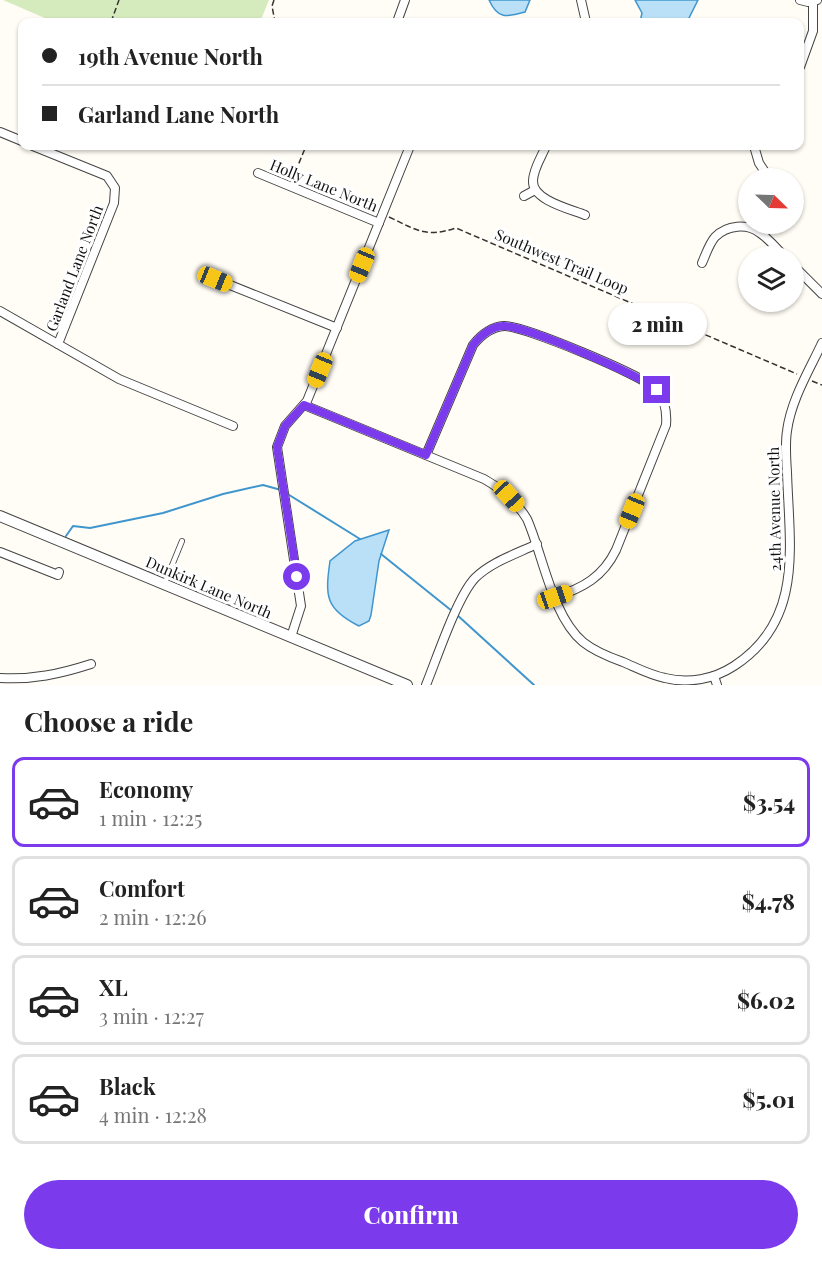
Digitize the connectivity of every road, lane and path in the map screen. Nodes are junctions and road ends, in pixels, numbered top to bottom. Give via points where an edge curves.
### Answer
1 (119, 0) edge
2 (274, 0) edge
3 (405, 0) edge
4 (581, 0) edge
5 (800, 0) edge
6 (815, 1) edge
7 (112, 18) edge
8 (274, 18) edge
9 (398, 18) edge
10 (585, 18) edge
11 (804, 56) edge
12 (0, 132) edge
13 (18, 139) edge
14 (43, 150) edge
15 (304, 150) edge
16 (408, 150) edge
17 (544, 150) edge
18 (755, 150) edge
19 (762, 168) edge
20 (258, 173) dead end
21 (292, 180) dead end
22 (535, 190) junction
23 (524, 196) dead end
24 (585, 215) dead end
25 (391, 218) dead end
26 (379, 223) junction
27 (763, 235) joint
28 (774, 246) edge
29 (702, 263) dead end
30 (804, 276) edge
31 (215, 279) dead end
32 (822, 294) edge
33 (0, 311) edge
34 (337, 328) junction
35 (822, 343) edge
36 (58, 344) junction
37 (805, 378) junction
38 (822, 385) edge
39 (304, 405) junction
40 (233, 426) dead end
41 (426, 455) junction
42 (0, 516) edge
43 (182, 541) dead end
44 (537, 544) junction
45 (0, 552) edge
46 (59, 572) dead end
47 (164, 585) junction
48 (555, 597) junction
49 (291, 637) junction
50 (91, 664) dead end
51 (0, 678) edge
52 (715, 681) edge
53 (406, 685) edge
54 (426, 685) edge

1 - 7 path
2 - 8 path
3 - 9 street
4 - 10 street
5 - 6 street
6 - 11 street via 813,31
12 - 13 street
14 - 36 street, Garland Lane North via 107,177 115,188 114,203
15 - 21 path
16 - 26 street
17 - 22 street via 532,182
18 - 19 street
20 - 26 street, Holly Lane North
22 - 23 street
22 - 24 street via 544,199
25 - 37 path, Southwest Trail Loop via 424,233 456,228
26 - 34 street
27 - 28 street
27 - 29 street via 741,227 722,232 709,246
30 - 32 street
31 - 34 street
33 - 36 street
34 - 39 street
35 - 37 street, 24th Avenue North
36 - 40 street via 119,379
37 - 38 path, Southwest Trail Loop
37 - 52 street, 24th Avenue North via 787,430 789,566 785,601 758,647
39 - 41 street, 24th Avenue North
39 - 49 street via 285,426 277,447 302,606
41 - 44 street, 24th Avenue North via 484,479 509,496 527,519
41 - 48 street via 473,345 494,328 525,330 649,383 657,390 667,416 663,434 610,562 593,581
42 - 47 street, Dunkirk Lane North
43 - 47 lane
44 - 48 street, 24th Avenue North
44 - 54 street via 496,563 474,579
45 - 46 street via 57,575
47 - 49 street, Dunkirk Lane North
48 - 52 street, 24th Avenue North via 573,632 595,650 654,676
49 - 53 street, Dunkirk Lane North
50 - 51 street via 54,675

